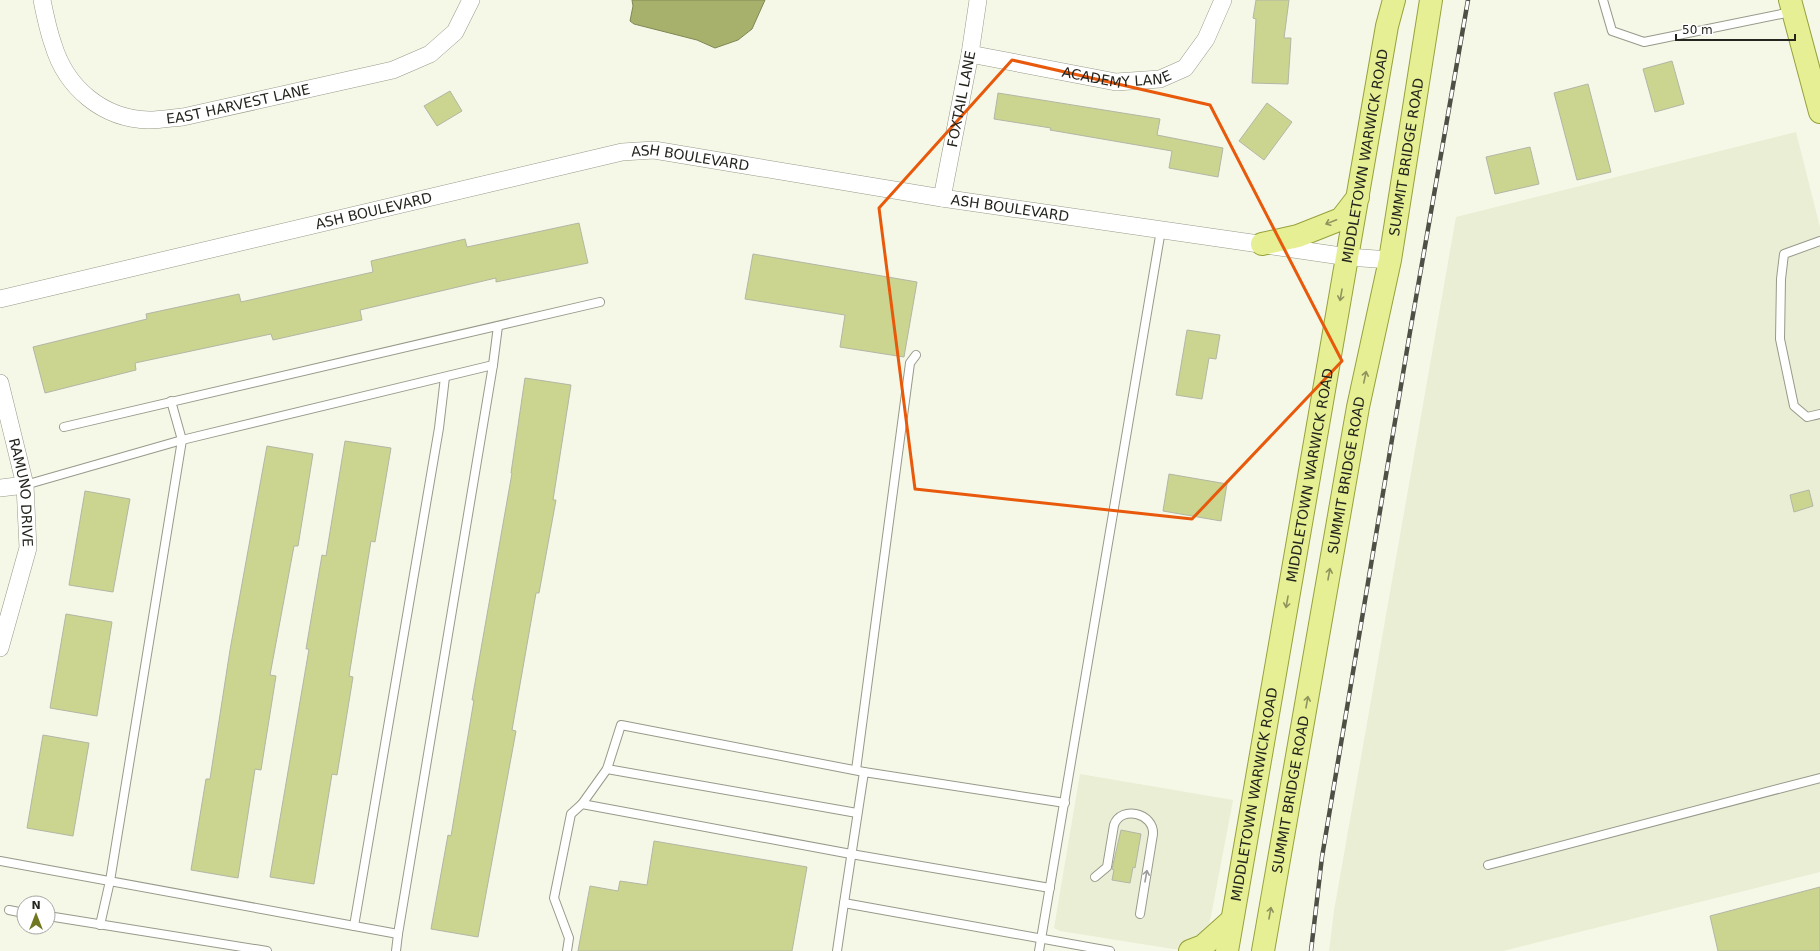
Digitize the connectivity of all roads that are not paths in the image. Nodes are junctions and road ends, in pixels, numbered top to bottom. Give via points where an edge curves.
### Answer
1 (42, 0) edge
2 (471, 0) edge
3 (978, 0) edge
4 (1223, 0) edge
5 (1394, 0) edge
6 (1431, 0) edge
7 (1602, 0) edge
8 (1791, 6) edge
9 (970, 54) junction
10 (1820, 112) edge
11 (1358, 196) junction
12 (942, 198) junction
13 (1161, 230) junction
14 (1820, 241) edge
15 (1262, 244) junction
16 (1348, 257) junction
17 (1390, 260) junction
18 (0, 299) edge
19 (600, 302) dead end
20 (498, 326) junction
21 (916, 355) dead end
22 (493, 365) junction
23 (445, 377) junction
24 (0, 383) edge
25 (171, 401) junction
26 (1820, 414) edge
27 (64, 427) dead end
28 (182, 440) junction
29 (25, 485) junction
30 (0, 488) edge
31 (0, 648) edge
32 (607, 769) junction
33 (860, 771) junction
34 (1820, 778) edge
35 (1064, 803) junction
36 (582, 804) junction
37 (857, 813) junction
38 (851, 854) junction
39 (0, 861) edge
40 (1488, 864) dead end
41 (1095, 877) dead end
42 (110, 881) junction
43 (1050, 888) junction
44 (844, 903) junction
45 (9, 910) dead end
46 (16, 911) edge
47 (1140, 914) dead end
48 (56, 917) edge
49 (1232, 920) junction
50 (100, 925) junction
51 (354, 926) junction
52 (398, 934) junction
53 (1041, 939) junction
54 (267, 951) edge
55 (396, 951) edge
56 (567, 951) edge
57 (837, 951) edge
58 (1039, 951) edge
59 (1110, 951) edge
60 (1190, 951) edge
61 (1226, 951) edge
62 (1263, 951) edge

1 - 2 street, EAST HARVEST LANE via 53,46 71,82 91,100 116,115 149,120 183,117 393,70 430,54 455,32
3 - 9 street, FOXTAIL LANE
4 - 9 street, ACADEMY LANE via 1206,39 1185,68 1160,79 1116,82
5 - 11 main road, MIDDLETOWN WARWICK ROAD via 1387,26
6 - 17 main road, SUMMIT BRIDGE ROAD
7 - 8 lane via 1612,32 1644,42
8 - 10 main road
9 - 12 street, FOXTAIL LANE
11 -> 15 main road via 1341,219 1298,236
11 - 16 main road, MIDDLETOWN WARWICK ROAD
12 - 13 street, ASH BOULEVARD
12 - 18 street, ASH BOULEVARD via 654,150 622,152
13 - 15 street, ASH BOULEVARD
13 - 35 lane
14 - 26 lane via 1784,254 1780,339 1794,406 1807,416
15 - 16 street, ASH BOULEVARD
16 - 17 street, ASH BOULEVARD
16 -> 49 main road, MIDDLETOWN WARWICK ROAD
62 -> 17 main road, SUMMIT BRIDGE ROAD via 1358,407
19 - 20 lane
20 - 22 lane
20 - 25 lane
21 - 33 lane via 910,362
22 - 23 lane
22 - 52 lane
23 - 28 lane
23 - 51 lane via 439,428
24 - 29 street, RAMUNO DRIVE
25 - 27 lane
25 - 28 lane
28 - 29 lane
28 - 42 lane
29 - 30 street
29 - 31 street, RAMUNO DRIVE via 28,548
32 - 33 lane via 621,725
32 - 36 lane
32 - 37 lane
33 - 35 lane
33 - 37 lane
34 - 40 lane
35 - 43 lane
36 - 38 lane
36 - 56 lane via 571,814 554,898 569,938
37 - 38 lane
38 - 43 lane
38 - 44 lane
39 - 42 lane
47 -> 41 lane via 1154,827 1150,821 1139,815 1119,816 1114,825 1107,867
42 - 50 lane
42 - 51 lane
43 - 53 lane
44 - 53 lane
44 - 57 lane
45 - 46 lane
48 - 50 lane
49 - 60 main road via 1203,946
49 - 61 main road, MIDDLETOWN WARWICK ROAD
50 - 54 lane
51 - 52 lane
52 - 55 lane
53 - 58 lane
53 - 59 lane

